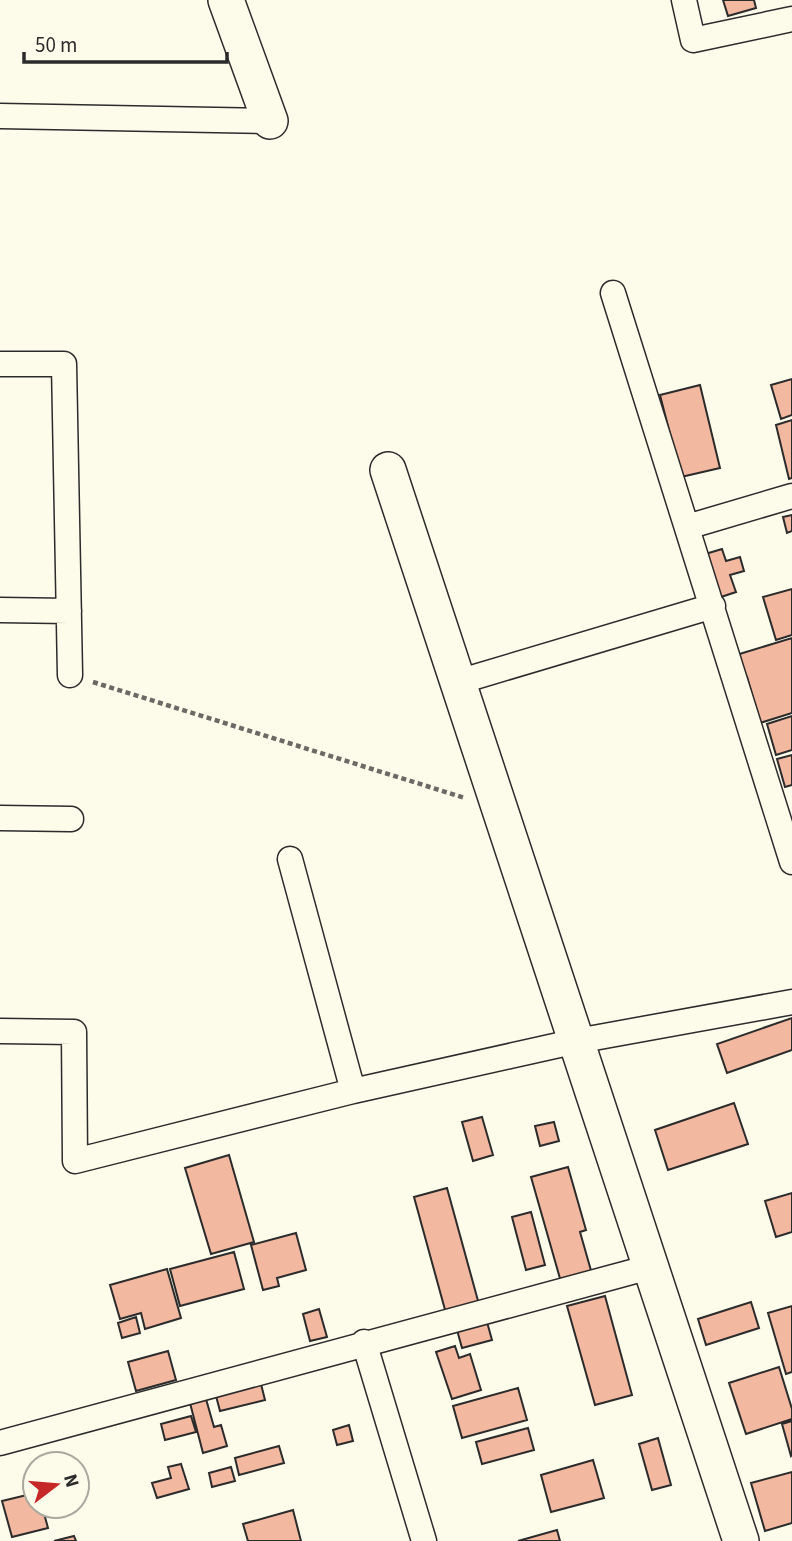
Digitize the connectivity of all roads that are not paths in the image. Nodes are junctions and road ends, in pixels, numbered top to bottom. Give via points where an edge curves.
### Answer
1 (226, 0) edge
2 (684, 0) edge
3 (792, 19) edge
4 (0, 116) edge
5 (270, 121) joint
6 (613, 293) dead end
7 (0, 364) edge
8 (388, 470) dead end
9 (792, 496) edge
10 (687, 527) junction
11 (713, 606) junction
12 (0, 610) edge
13 (69, 611) junction
14 (70, 675) road end
15 (458, 682) junction
16 (0, 818) edge
17 (71, 819) dead end
18 (289, 859) dead end
19 (792, 862) edge
20 (792, 1002) edge
21 (0, 1031) edge
22 (576, 1041) junction
23 (353, 1091) junction
24 (650, 1267) junction
25 (363, 1342) junction
26 (0, 1443) edge
27 (424, 1541) edge
28 (741, 1541) edge

1 - 5 street
2 - 3 street via 693,40
4 - 5 street
6 - 10 street
7 - 13 street via 64,364
8 - 15 street
9 - 10 street
10 - 11 street
11 - 15 street
11 - 19 street
12 - 13 street
13 - 14 street
15 - 22 street
16 - 17 street
18 - 23 street
20 - 22 street
21 - 23 street via 74,1032 75,1161
22 - 23 street
22 - 24 street
24 - 25 street
24 - 28 street
25 - 26 street
25 - 27 street

